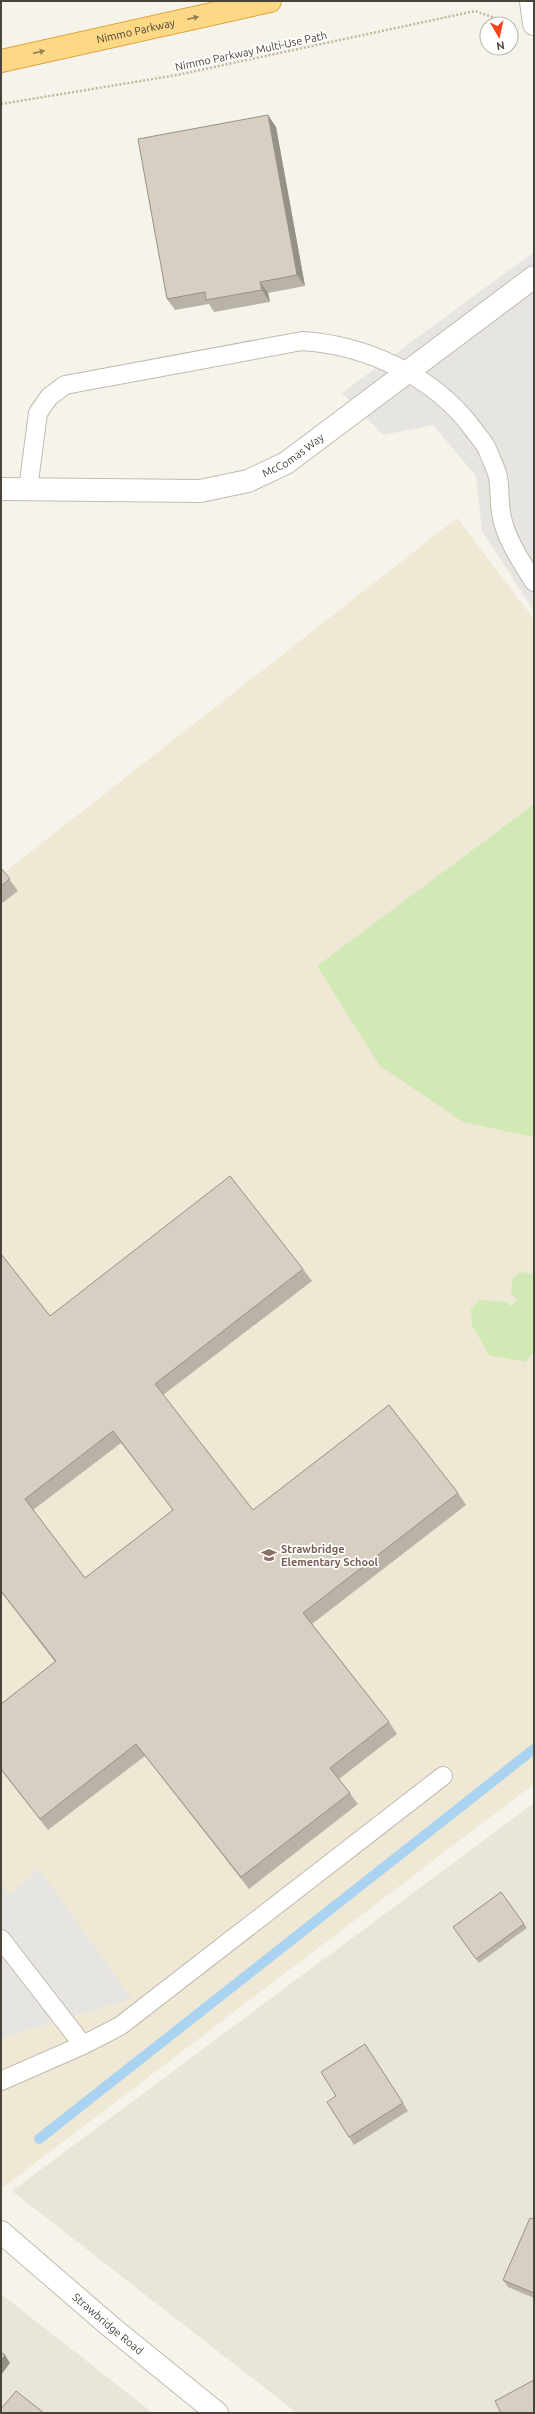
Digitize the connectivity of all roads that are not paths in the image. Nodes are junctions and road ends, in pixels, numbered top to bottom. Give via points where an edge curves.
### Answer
1 (270, 1) edge
2 (531, 1) edge
3 (534, 24) edge
4 (1, 61) edge
5 (534, 277) edge
6 (409, 373) junction
7 (1, 489) edge
8 (28, 489) junction
9 (534, 582) edge
10 (443, 1776) dead end
11 (1, 1939) edge
12 (83, 2045) junction
13 (1, 2081) edge
14 (1, 2232) edge
15 (217, 2413) edge

4 -> 1 highway, Nimmo Parkway
2 - 3 street
5 - 6 street, McComas Way
6 - 8 street, McComas Way via 286,463 248,481 200,491
6 - 8 lane via 357,351 328,343 302,341 65,385 49,396 38,414
6 - 9 lane via 448,400 487,449 498,477 501,515 516,554
7 - 8 street, McComas Way
10 - 12 lane via 120,2026
11 - 12 lane
12 - 13 lane
14 - 15 street, Strawbridge Road via 110,2327

